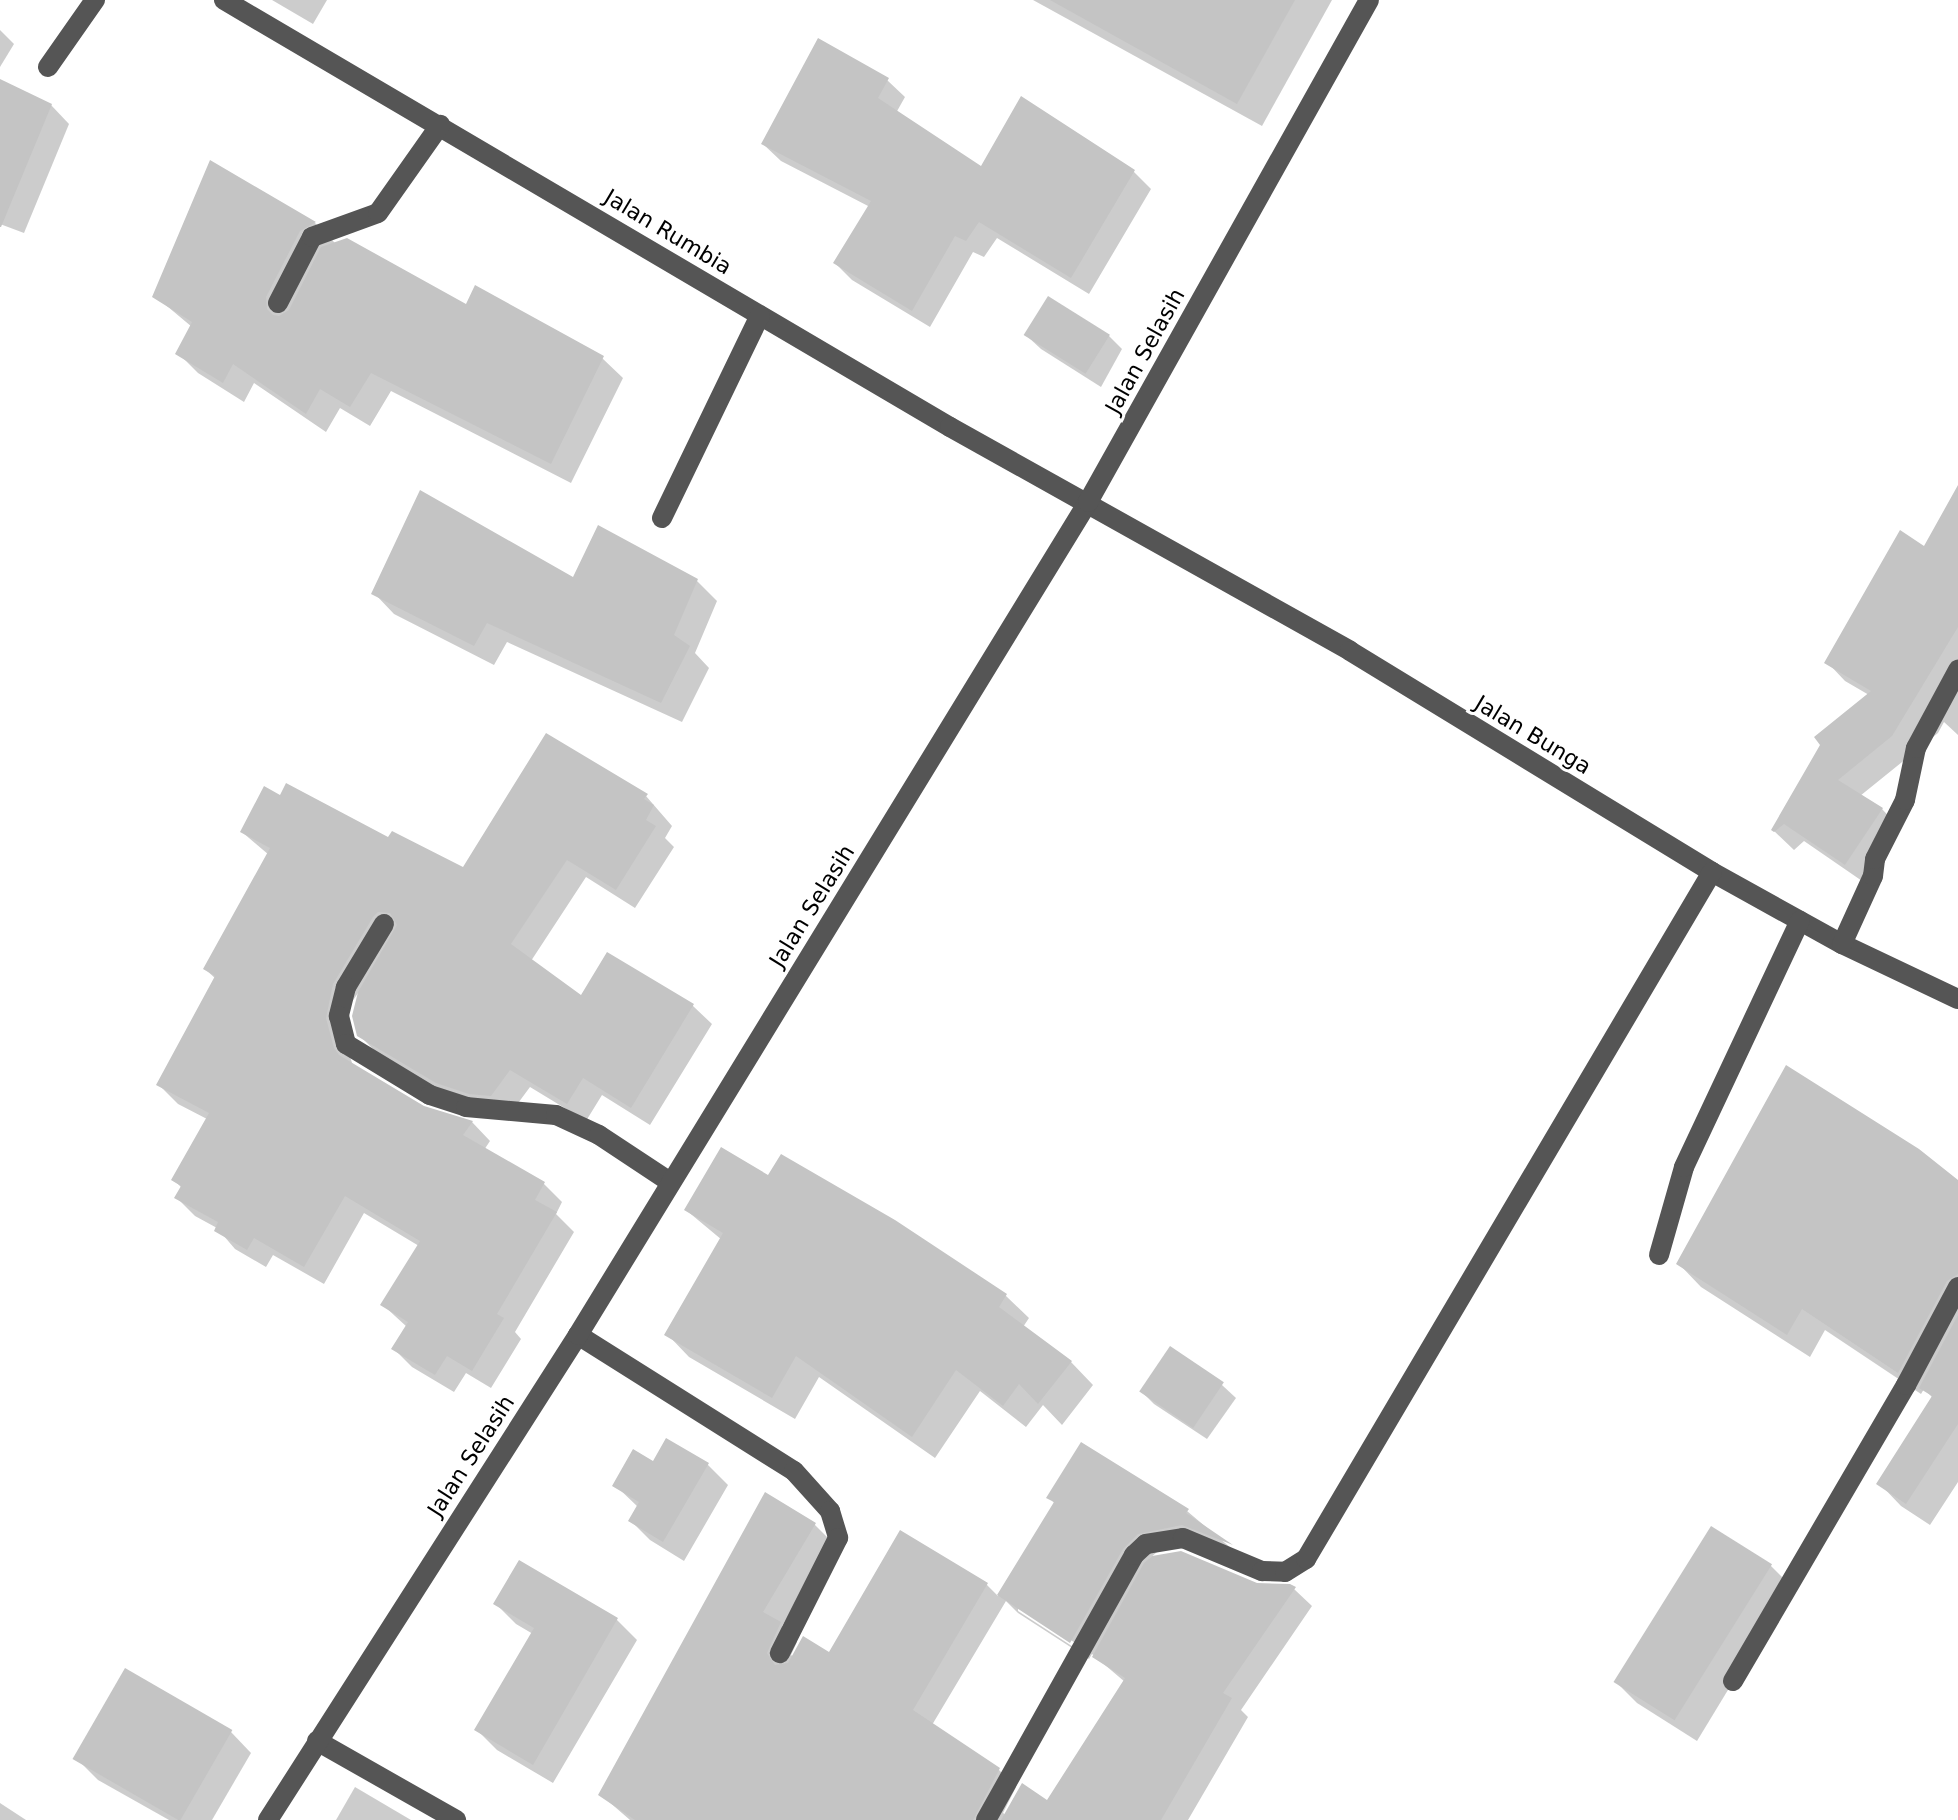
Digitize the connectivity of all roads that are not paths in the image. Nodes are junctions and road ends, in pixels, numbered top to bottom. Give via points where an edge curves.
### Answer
1 (95, 0) edge
2 (224, 0) edge
3 (1369, 0) edge
4 (48, 67) dead end
5 (440, 125) junction
6 (278, 303) dead end
7 (760, 315) junction
8 (1088, 502) junction
9 (662, 518) dead end
10 (1958, 670) edge
11 (1712, 872) junction
12 (1800, 921) junction
13 (384, 924) dead end
14 (1842, 944) junction
15 (1958, 999) edge
16 (670, 1182) junction
17 (1659, 1255) dead end
18 (1958, 1287) edge
19 (578, 1335) junction
20 (780, 1653) dead end
21 (1733, 1681) dead end
22 (317, 1741) junction
23 (268, 1820) edge
24 (456, 1820) edge
25 (986, 1820) edge

1 - 4 street
2 - 5 street, Jalan Rumbia
3 - 8 street, Jalan Selasih
5 - 6 street via 378,213 312,237
5 - 7 street, Jalan Rumbia
7 - 8 street, Jalan Rumbia
7 - 9 street
8 - 11 street, Jalan Bunga via 1350,651
8 - 16 street, Jalan Selasih
10 - 14 street via 1916,748 1905,800
11 - 12 street, Jalan Bunga
11 - 25 street via 1306,1559 1285,1572 1262,1571 1183,1538 1146,1544 1134,1555
12 - 14 street, Jalan Bunga
12 - 17 street via 1684,1167
13 - 16 street via 346,987 339,1016 346,1044 430,1095 466,1107 556,1115 599,1135
14 - 15 street, Jalan Bunga
16 - 19 street, Jalan Selasih
18 - 21 street
19 - 20 street via 794,1471 830,1511 838,1538
19 - 22 street, Jalan Selasih
22 - 23 street, Jalan Selasih
22 - 24 street

